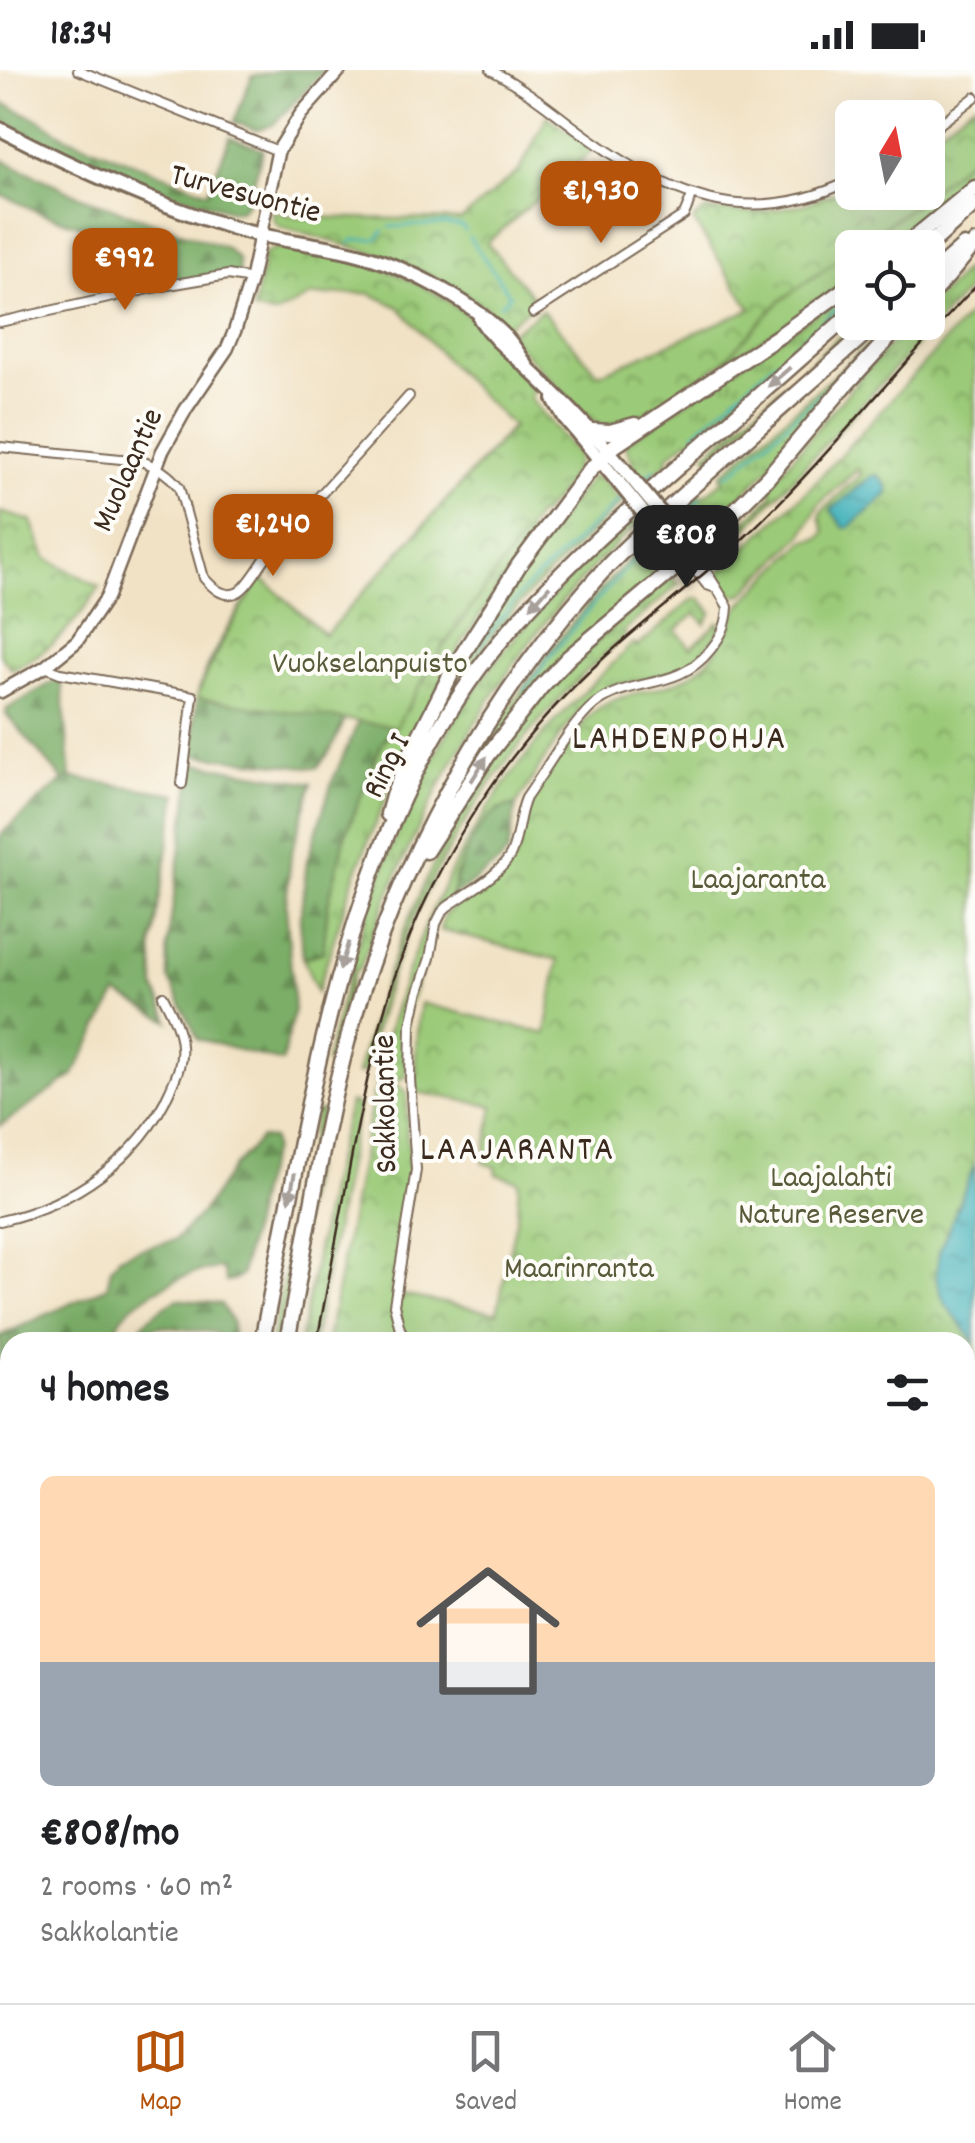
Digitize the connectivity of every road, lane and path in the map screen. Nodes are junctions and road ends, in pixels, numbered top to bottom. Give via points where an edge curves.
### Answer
1 (78, 70) edge
2 (340, 70) edge
3 (492, 70) edge
4 (975, 97) edge
5 (945, 120) edge
6 (0, 129) edge
7 (278, 151) junction
8 (835, 187) edge
9 (975, 188) edge
10 (692, 196) junction
11 (975, 204) edge
12 (924, 230) edge
13 (945, 231) edge
14 (260, 235) junction
15 (975, 239) edge
16 (945, 264) edge
17 (251, 279) junction
18 (945, 280) edge
19 (835, 296) edge
20 (533, 313) dead end
21 (0, 322) edge
22 (835, 328) edge
23 (858, 340) edge
24 (886, 340) edge
25 (548, 389) junction
26 (409, 396) dead end
27 (655, 418) junction
28 (593, 432) junction
29 (0, 446) edge
30 (604, 455) junction
31 (156, 466) junction
32 (689, 555) junction
33 (45, 667) junction
34 (0, 692) edge
35 (182, 784) dead end
36 (375, 863) junction
37 (406, 880) junction
38 (163, 996) dead end
39 (0, 1222) edge
40 (264, 1332) edge
41 (290, 1332) edge
42 (402, 1332) edge

1 - 7 street
2 - 7 street via 300,114
3 - 10 street via 642,173
4 - 5 street
6 - 14 main road, Turvesuontie via 112,185
7 - 14 street, Muolaantie
8 - 10 street via 771,204
9 - 12 highway
10 - 20 street via 684,215
11 - 13 highway
14 - 17 street, Muolaantie
14 - 25 main road, Turvesuontie via 385,262 440,288 510,341
15 - 16 highway
15 - 18 highway
17 - 21 street via 228,275 167,285
17 - 31 street, Muolaantie via 226,348
19 - 27 highway
22 -> 36 highway, Ring I via 563,571 490,654 440,727
23 - 37 highway, Ring I via 643,532 552,630 477,740
24 - 32 highway via 768,478
25 - 28 main road, Turvesuontie
25 - 30 main road, Turvesuontie via 565,418
26 - 31 street via 236,594 212,588 204,578 179,487
27 - 28 highway
27 - 30 highway
28 - 30 main road, Turvesuontie
29 - 31 street
30 - 32 main road, Turvesuontie, bridge
30 - 36 highway via 520,565 454,668 392,796
31 - 33 street, Muolaantie via 106,597 77,641
37 -> 32 highway via 541,687
32 - 42 street, Sakkolantie via 728,607 724,630 696,666 616,692 586,712 526,798 507,861 438,918 411,1024 416,1170 394,1305
33 - 34 street, Muolaantie
33 - 35 street via 193,696
36 -> 40 highway, Ring I via 317,1062
37 - 41 highway, Ring I via 341,1066
38 - 39 street via 182,1050 160,1114 82,1190

